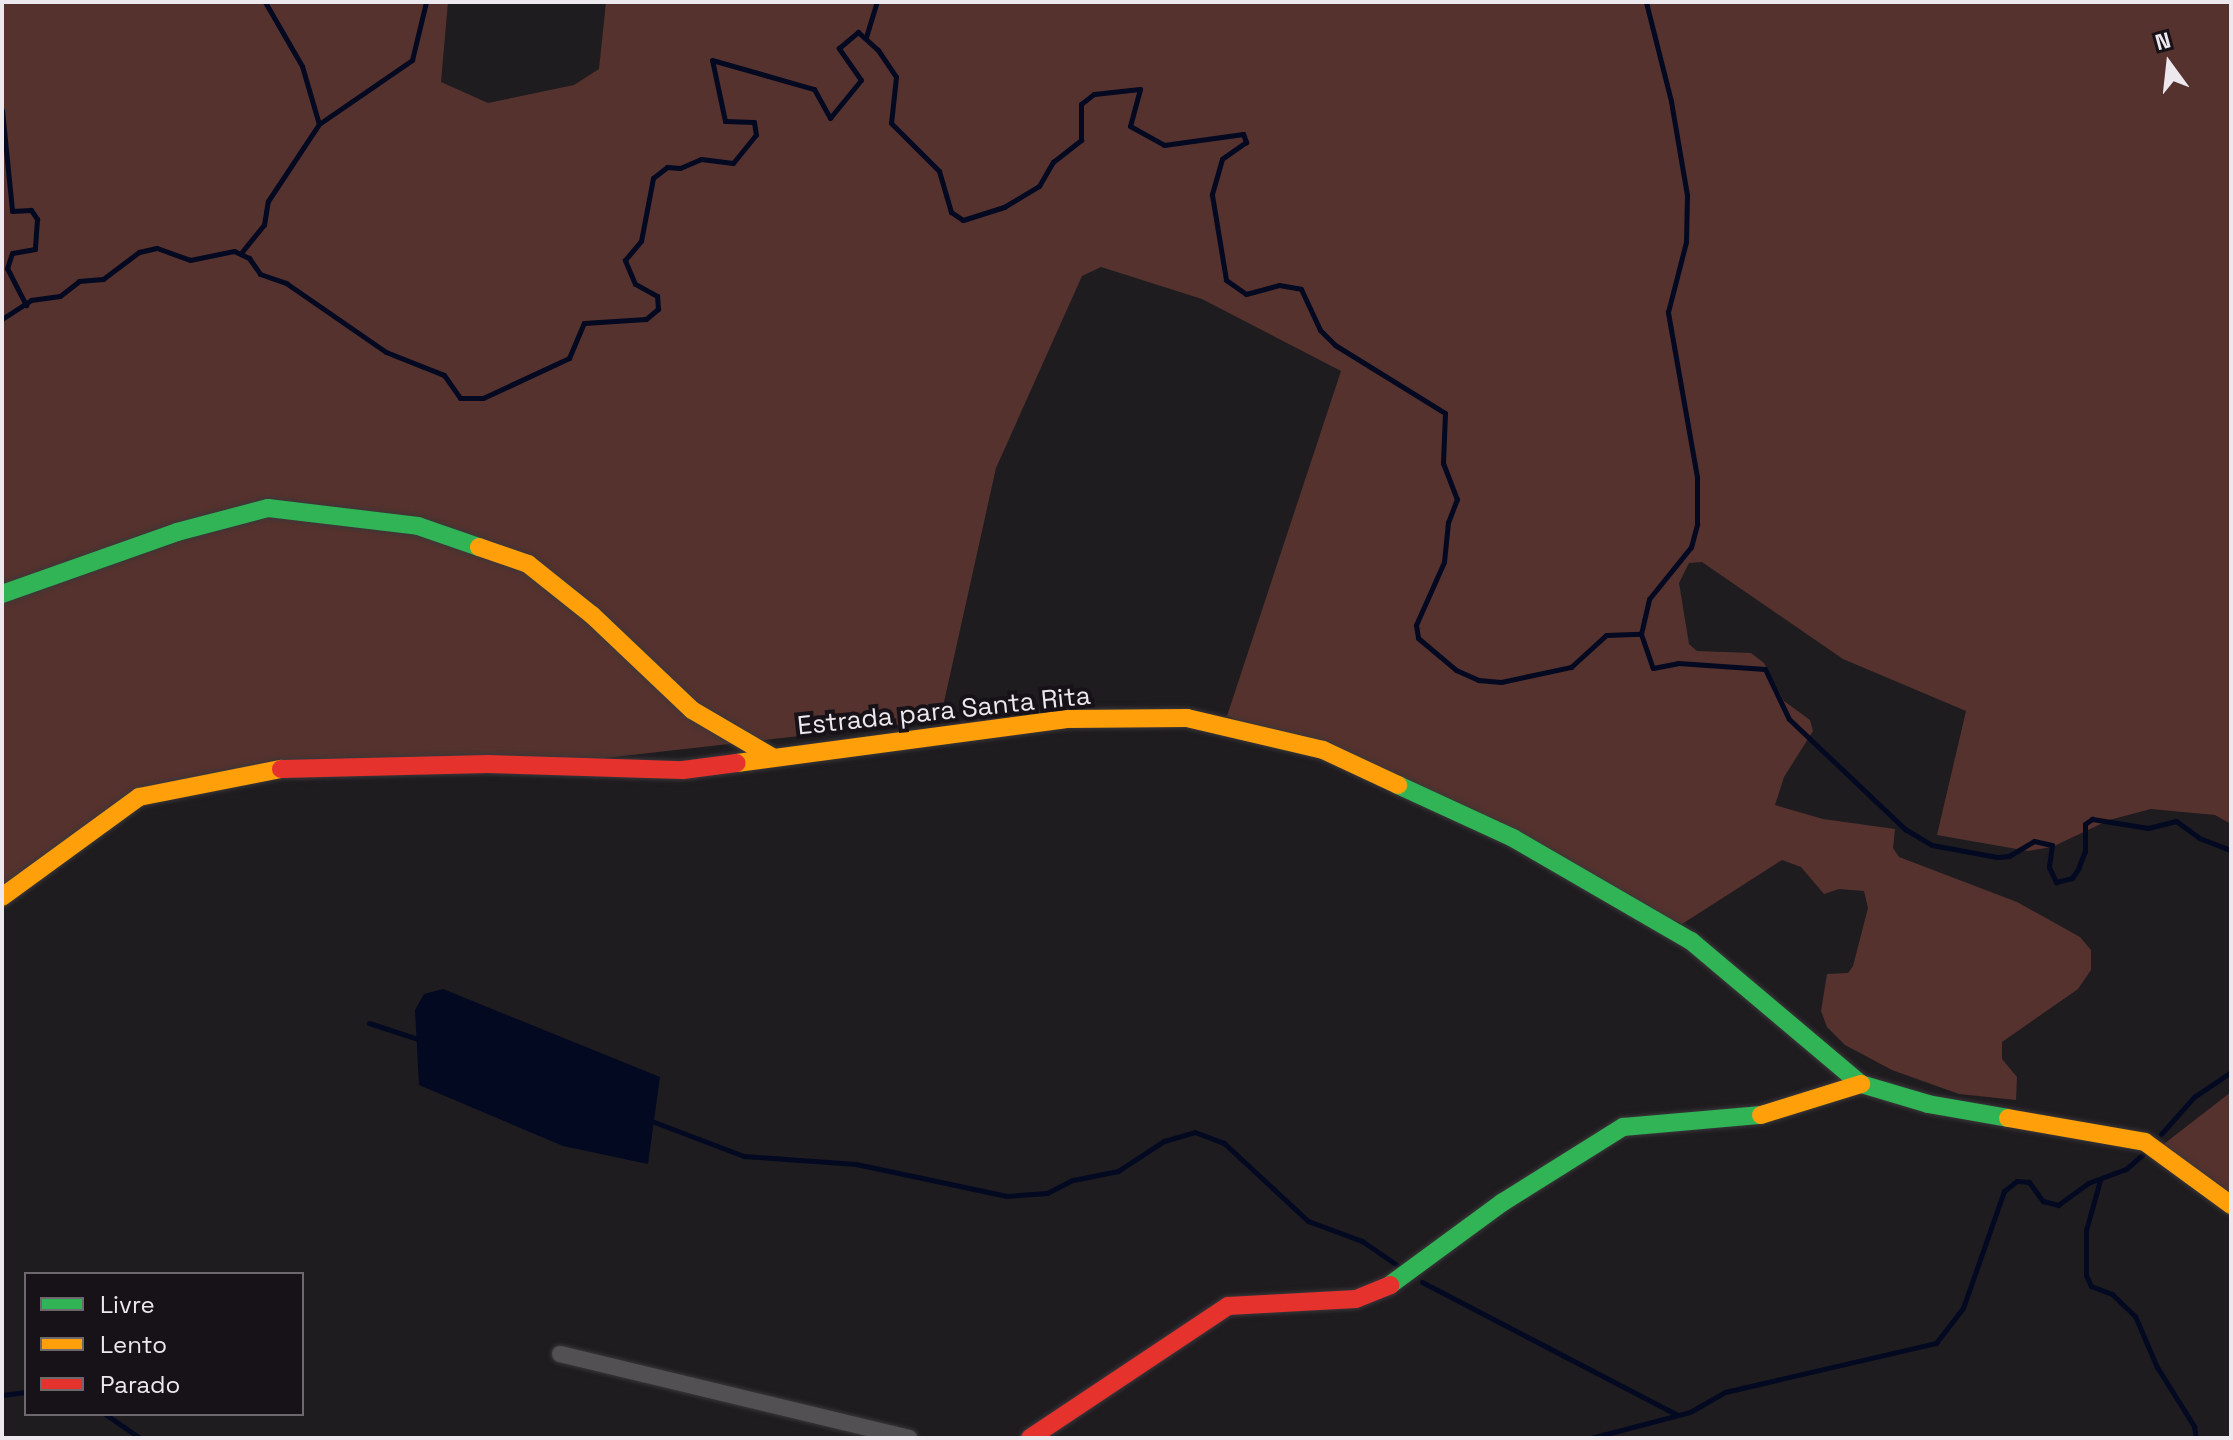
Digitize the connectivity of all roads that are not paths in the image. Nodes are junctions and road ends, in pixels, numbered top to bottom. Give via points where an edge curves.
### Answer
1 (2, 594) edge
2 (772, 757) junction
3 (2, 897) edge
4 (1861, 1084) junction
5 (2231, 1205) edge
6 (560, 1354) dead end
7 (909, 1438) edge
8 (1030, 1438) edge

1 - 2 main road via 177,532 268,508 418,526 528,564 592,615 692,710
2 - 3 main road, Estrada para Santa Rita via 683,770 488,764 259,769 139,797
2 - 4 main road, Estrada para Santa Rita via 1065,719 1187,718 1323,750 1513,838 1691,941
4 - 5 main road, Estrada para Santa Rita via 1928,1104 2145,1142
4 - 8 main road via 1751,1118 1623,1127 1503,1202 1384,1289 1356,1299 1228,1306
6 - 7 street

